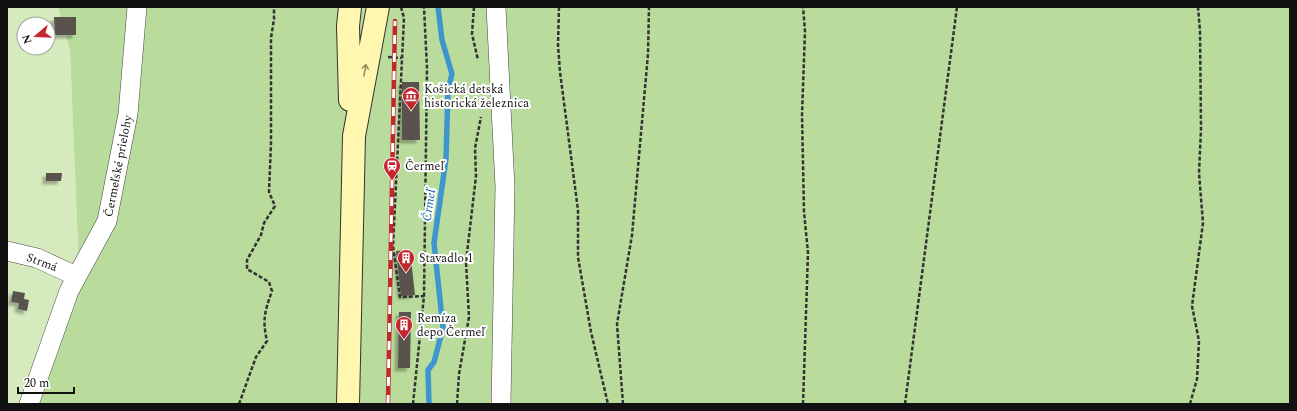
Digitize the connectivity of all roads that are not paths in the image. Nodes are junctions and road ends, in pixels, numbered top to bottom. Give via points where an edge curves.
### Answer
1 (137, 7) edge
2 (350, 7) edge
3 (353, 7) edge
4 (496, 7) edge
5 (376, 14) edge
6 (354, 136) junction
7 (7, 251) edge
8 (76, 276) junction
9 (29, 404) edge
10 (348, 404) edge
11 (501, 404) edge

1 - 8 street, Čermeľské prielohy via 128,114 107,221
2 - 6 main road via 350,106
3 - 5 main road via 360,17
4 - 11 street via 504,187
6 -> 5 main road
6 - 10 main road
7 - 8 street, Strmá via 37,258
8 - 9 street, Čermeľské prielohy

